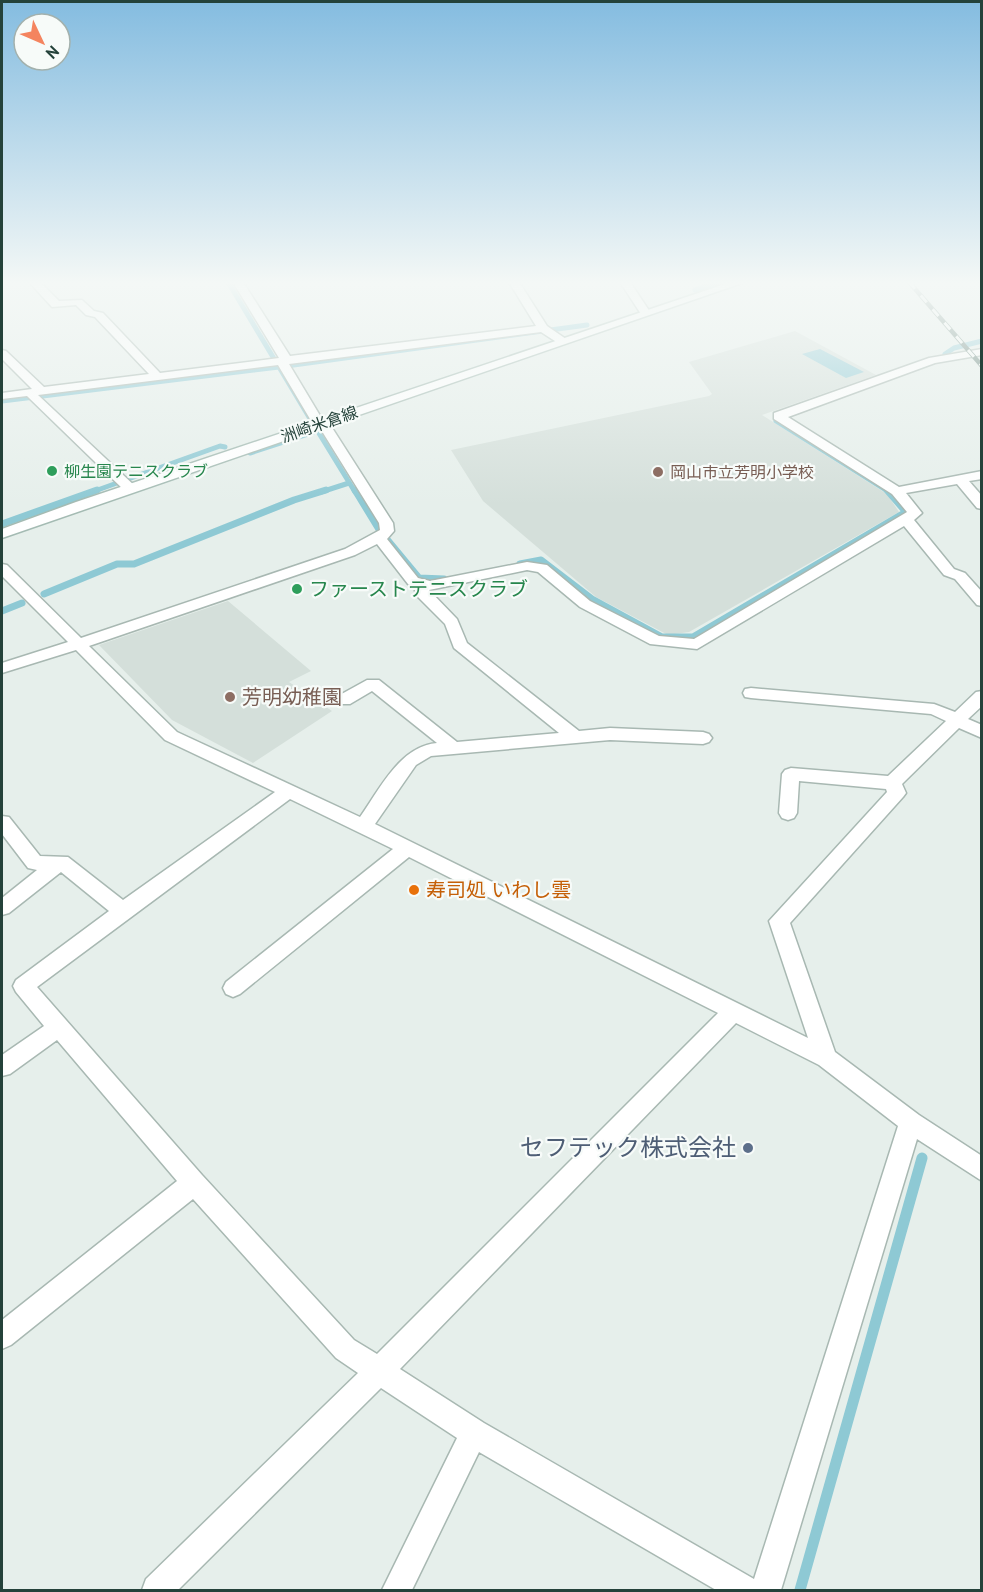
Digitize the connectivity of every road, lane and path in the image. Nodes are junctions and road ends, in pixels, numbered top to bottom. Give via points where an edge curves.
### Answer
1 (4, 356) edge
2 (138, 356) edge
3 (278, 356) edge
4 (336, 356) edge
5 (517, 356) edge
6 (955, 356) edge
7 (282, 363) junction
8 (158, 377) junction
9 (34, 394) junction
10 (2, 396) edge
11 (321, 423) junction
12 (981, 475) edge
13 (960, 479) junction
14 (125, 483) junction
15 (897, 491) junction
16 (981, 504) edge
17 (906, 519) junction
18 (2, 534) edge
19 (381, 535) junction
20 (2, 568) edge
21 (422, 584) junction
22 (981, 602) edge
23 (80, 644) junction
24 (2, 668) edge
25 (751, 693) dead end
26 (981, 696) edge
27 (344, 700) dead end
28 (957, 720) junction
29 (981, 732) edge
30 (575, 737) junction
31 (703, 738) dead end
32 (454, 747) junction
33 (892, 783) junction
34 (290, 791) junction
35 (789, 813) dead end
36 (2, 822) edge
37 (363, 826) junction
38 (408, 848) junction
39 (61, 862) junction
40 (2, 908) edge
41 (123, 911) junction
42 (233, 988) dead end
43 (733, 1012) junction
44 (58, 1028) junction
45 (827, 1058) junction
46 (2, 1067) edge
47 (911, 1122) junction
48 (981, 1170) edge
49 (194, 1183) junction
50 (2, 1336) edge
51 (380, 1370) junction
52 (474, 1433) junction
53 (157, 1590) edge
54 (397, 1590) edge
55 (744, 1590) edge
56 (766, 1590) edge

1 - 9 street
2 - 8 street
3 - 7 street
4 - 7 street
5 - 11 street, 洲崎米倉線
6 - 15 street via 933,360 778,416
7 - 8 street
7 - 11 street
8 - 9 street
9 - 10 street
9 - 14 street
11 - 14 street, 洲崎米倉線
11 - 19 street via 386,523
12 - 13 street
13 - 15 street
13 - 16 street
14 - 18 street, 洲崎米倉線
15 - 17 street via 915,513
17 - 21 street via 697,644 656,641 585,604 542,568 527,566 430,586
17 - 22 street via 949,572 960,576
19 - 21 street via 413,581
19 - 23 street via 350,552
20 - 23 street
21 - 30 street via 421,592 452,622 460,645
23 - 24 street
23 - 34 street via 171,736
25 - 28 street via 934,709
26 - 28 street
27 - 32 street via 373,684
28 - 29 street
28 - 33 street
30 - 31 street via 610,734
30 - 32 street
32 - 37 street via 427,750 410,761
33 - 35 street via 791,774
33 - 45 street via 897,793 779,921
34 - 37 street
34 - 41 street
36 - 39 street via 35,863
37 - 38 street
38 - 42 street
38 - 43 street
39 - 40 street
39 - 41 street
41 - 44 street via 23,986
43 - 45 street
43 - 51 street
44 - 46 street
44 - 49 street
45 - 47 street
47 - 48 street
47 - 56 street
49 - 50 street
49 - 51 street via 345,1349
51 - 52 street
51 - 53 street
52 - 54 street
52 - 55 street

